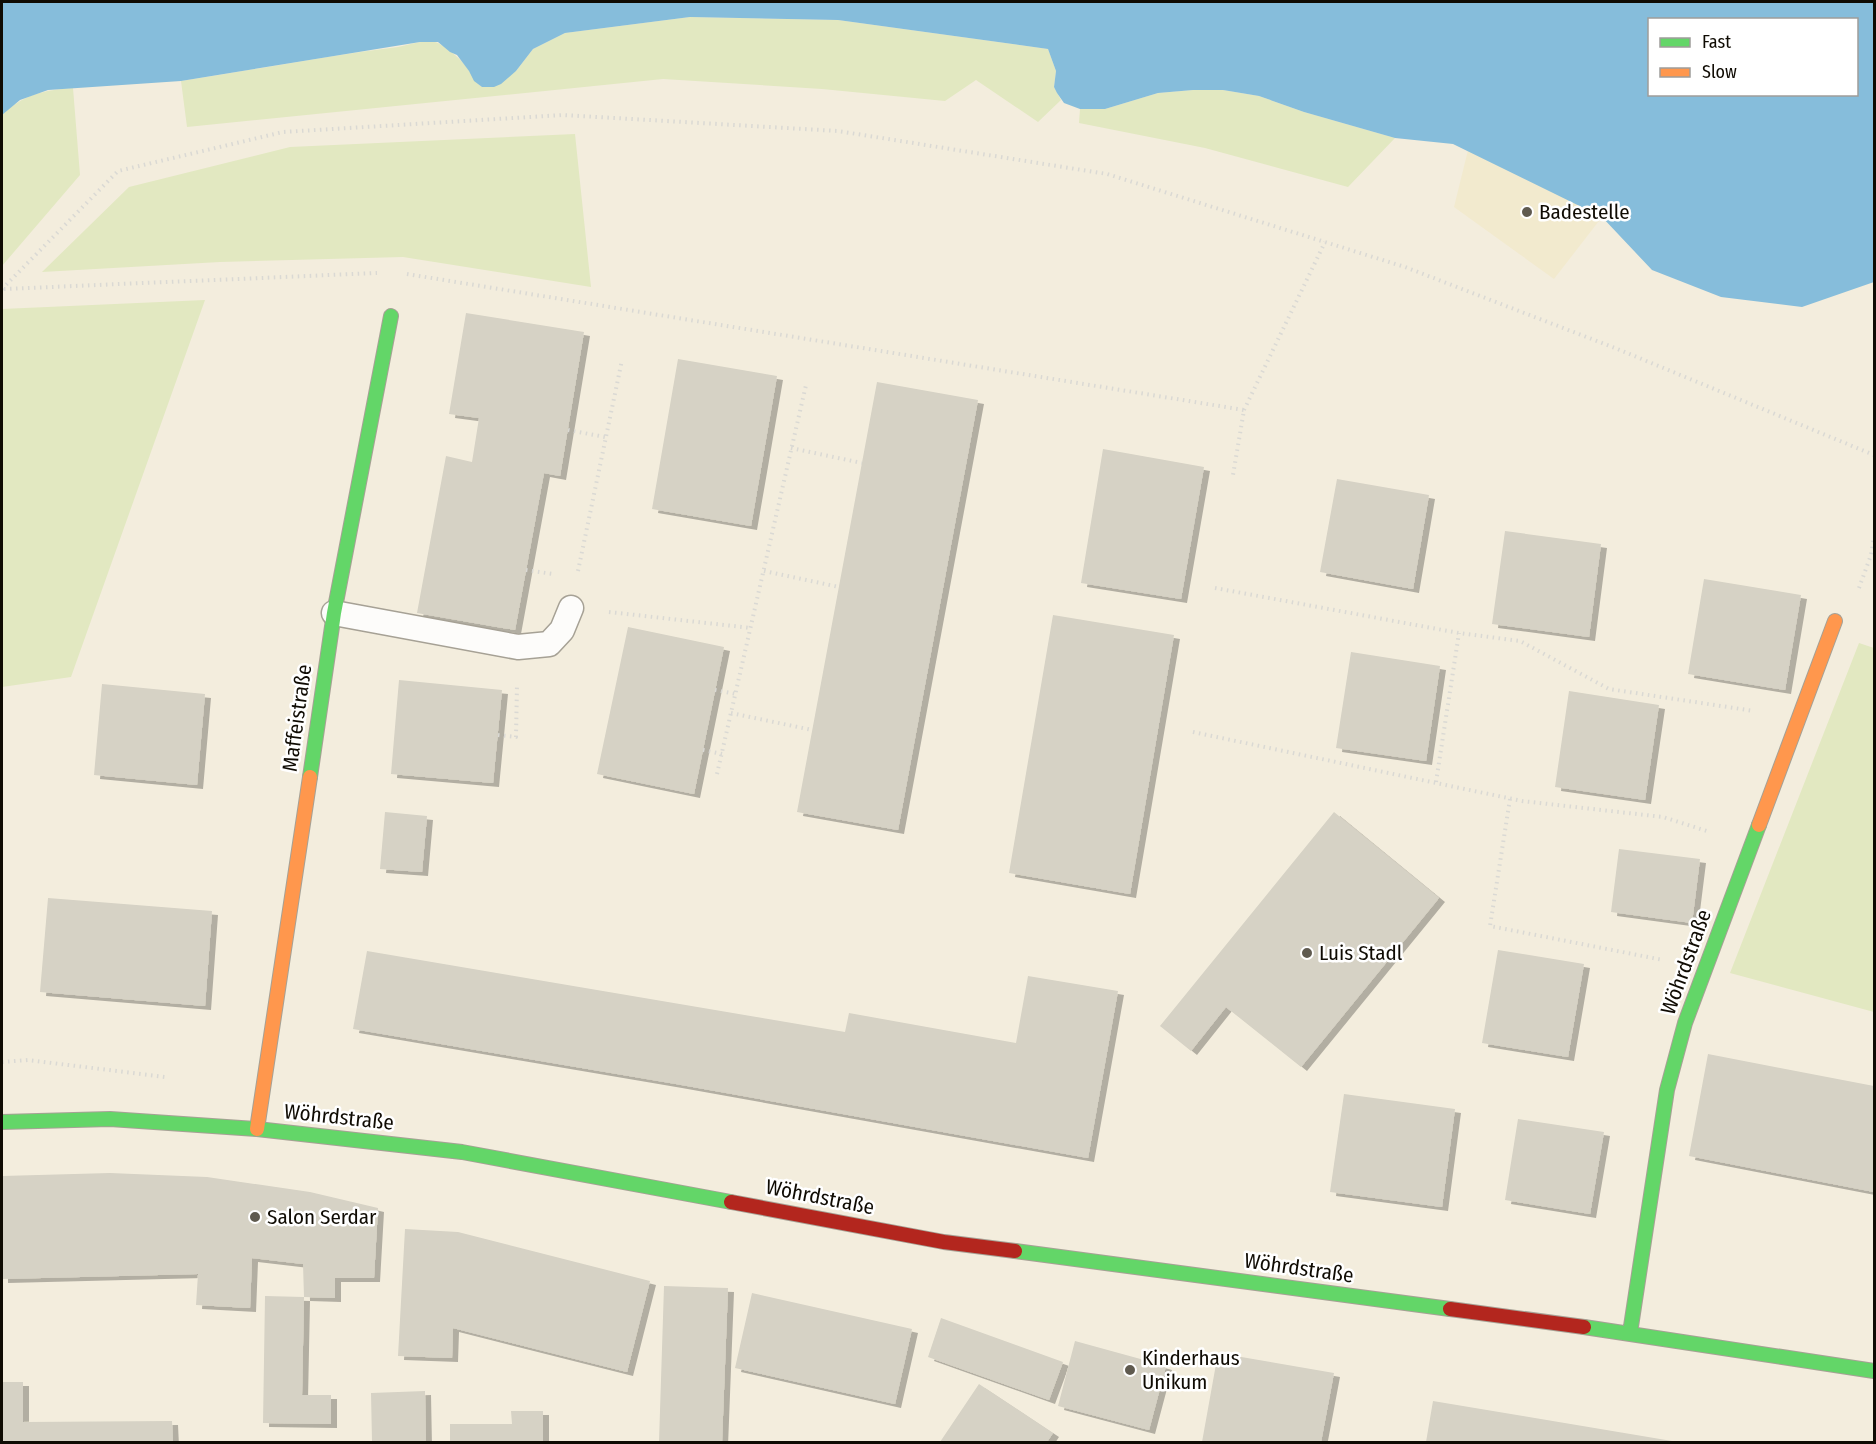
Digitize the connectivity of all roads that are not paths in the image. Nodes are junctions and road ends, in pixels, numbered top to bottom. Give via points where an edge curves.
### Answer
1 (391, 316) road end
2 (571, 608) road end
3 (334, 613) junction
4 (1835, 621) dead end
5 (2, 1122) edge
6 (257, 1129) junction
7 (1630, 1333) junction
8 (1875, 1371) edge

1 - 3 street, Maffeistraße
2 - 3 lane via 562,630 549,644 518,647
3 - 6 street, Maffeistraße
4 - 7 street, Wöhrdstraße via 1685,1023 1667,1090
5 - 6 street, Wöhrdstraße via 110,1119
6 - 7 street, Wöhrdstraße via 462,1152 944,1242
7 - 8 street, Wöhrdstraße

